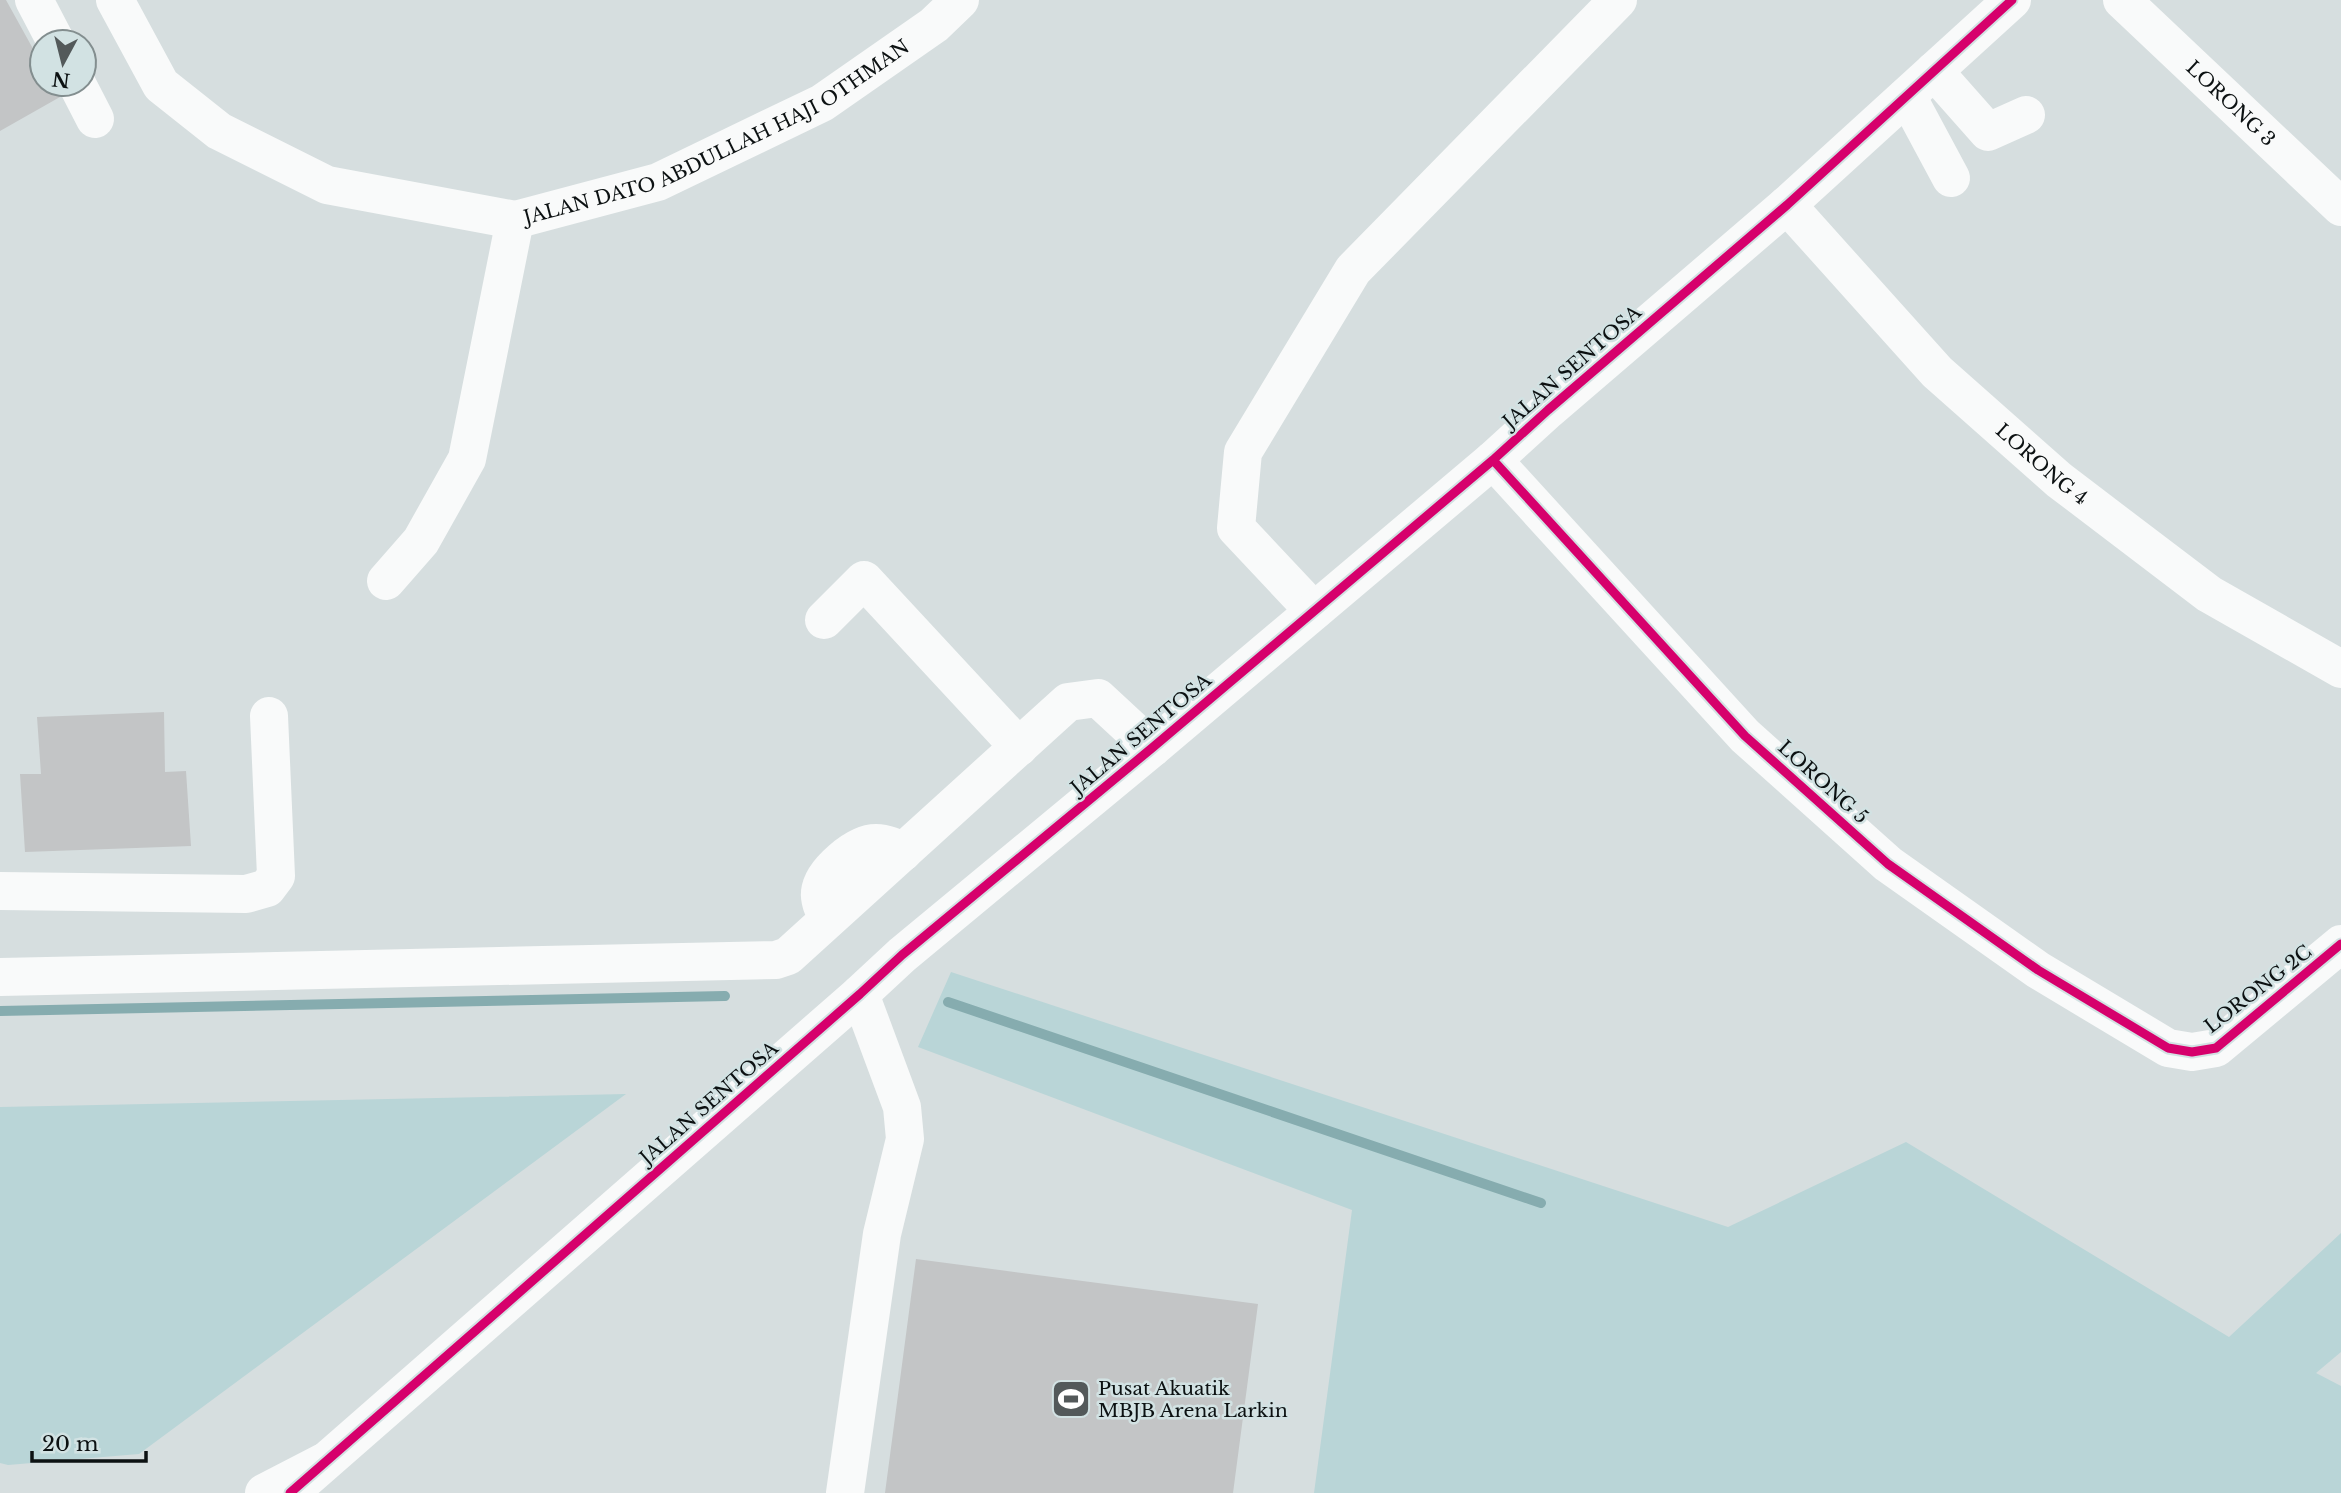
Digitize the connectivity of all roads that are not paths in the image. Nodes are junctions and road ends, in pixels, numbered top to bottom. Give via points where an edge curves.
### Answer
1 (34, 0) edge
2 (115, 0) edge
3 (960, 0) edge
4 (1618, 0) edge
5 (2012, 0) edge
6 (2122, 0) edge
7 (49, 28) edge
8 (1921, 83) junction
9 (84, 98) edge
10 (2026, 115) dead end
11 (95, 119) dead end
12 (1951, 178) dead end
13 (1787, 205) junction
14 (2341, 207) edge
15 (515, 219) junction
16 (1493, 460) junction
17 (386, 581) dead end
18 (1314, 611) junction
19 (824, 620) dead end
20 (2341, 669) edge
21 (269, 716) dead end
22 (1019, 747) junction
23 (1152, 748) junction
24 (0, 891) edge
25 (2341, 944) edge
26 (0, 977) edge
27 (860, 994) junction
28 (2192, 1052) joint
29 (316, 1478) edge
30 (264, 1493) edge
31 (290, 1493) edge
32 (845, 1493) edge

1 - 7 street
2 - 15 street, JALAN DATO ABDULLAH HAJI OTHMAN via 161,85 219,131 327,185
3 - 15 street, JALAN DATO ABDULLAH HAJI OTHMAN via 934,25 822,103 658,182
4 - 18 street via 1353,270 1243,452 1236,528
5 - 8 street, JALAN SENTOSA
6 - 14 street, LORONG 3
8 - 10 street via 1989,132
8 - 12 street
8 - 13 street, JALAN SENTOSA
9 - 11 street
13 - 16 street, JALAN SENTOSA
13 - 20 street, LORONG 4 via 1937,372 2059,480 2209,594
15 - 17 street via 467,459 421,541
16 - 18 street, JALAN SENTOSA
16 - 28 street, LORONG 5 via 1745,736 1888,864 2038,970 2168,1048
18 - 23 street, JALAN SENTOSA
19 - 22 street via 864,580
21 - 24 street via 276,876 267,888 246,894
22 - 23 street via 1068,702 1098,698
22 - 26 street via 788,956 776,961
23 - 27 street, JALAN SENTOSA
25 - 28 street, LORONG 2C via 2216,1048
27 - 29 street, JALAN SENTOSA
27 - 32 street via 902,1107 905,1139 882,1234
29 - 30 street
29 - 31 street, JALAN SENTOSA

